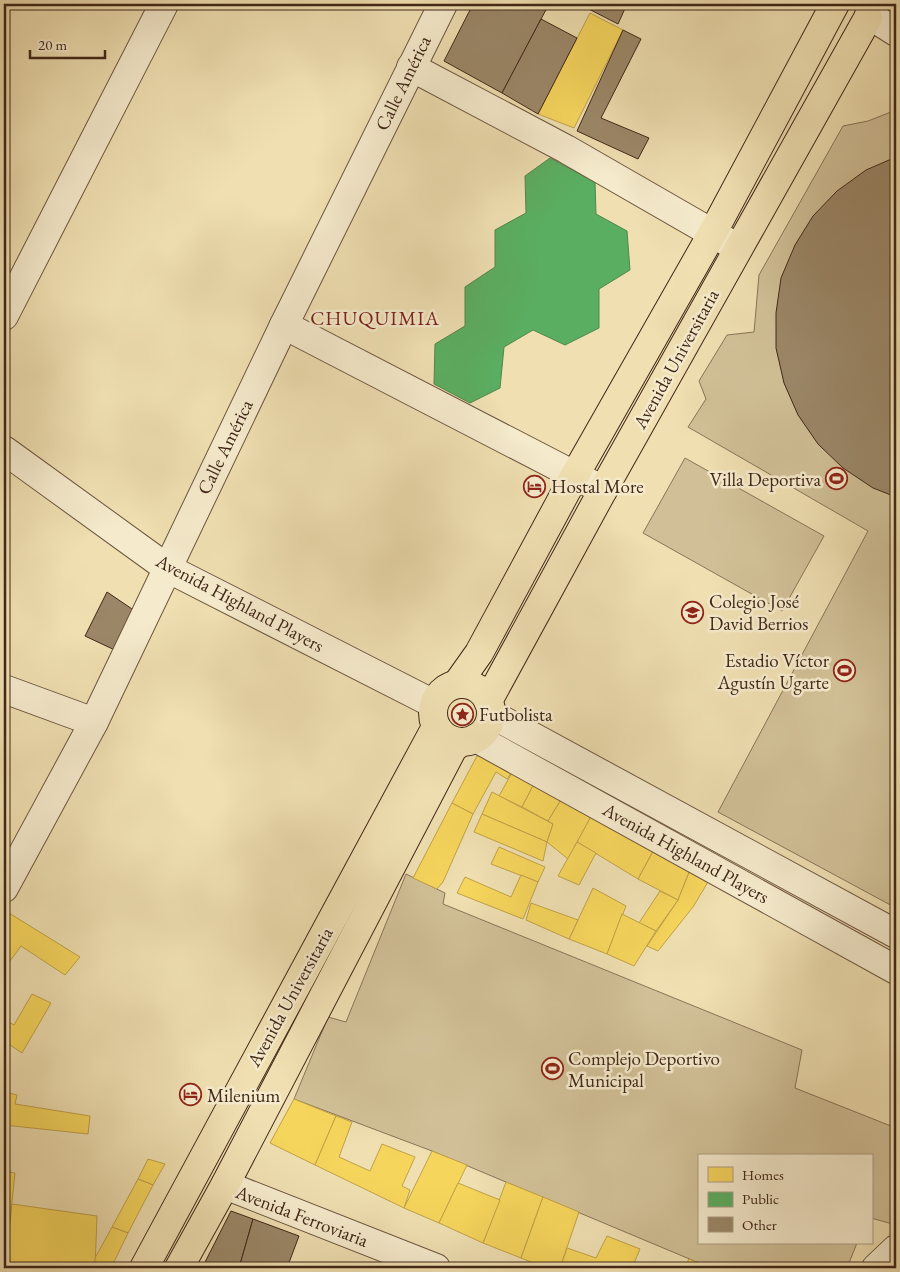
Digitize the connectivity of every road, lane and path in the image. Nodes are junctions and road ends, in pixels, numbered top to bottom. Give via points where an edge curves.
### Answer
1 (164, 4) edge
2 (442, 4) edge
3 (836, 4) edge
4 (871, 11) edge
5 (896, 32) edge
6 (410, 67) junction
7 (712, 234) junction
8 (738, 248) junction
9 (4, 316) edge
10 (284, 325) junction
11 (5, 451) edge
12 (575, 475) junction
13 (603, 490) junction
14 (166, 568) junction
15 (457, 684) junction
16 (4, 689) edge
17 (489, 708) junction
18 (435, 715) junction
19 (94, 722) junction
20 (468, 740) junction
21 (7, 877) edge
22 (896, 934) edge
23 (896, 970) edge
24 (224, 1186) junction
25 (896, 1249) edge
26 (144, 1268) edge
27 (179, 1268) edge
28 (436, 1268) edge
29 (876, 1268) edge

1 - 9 street
2 - 6 street, Calle América
3 - 4 main road via 838,14 846,22 858,24
3 - 7 main road, Avenida Universitaria
4 - 5 street
4 - 8 main road, Avenida Universitaria
6 - 7 street via 566,149
6 - 10 street, Calle América
7 - 8 street
7 - 12 main road, Avenida Universitaria
8 - 13 main road, Avenida Universitaria
10 - 12 street
10 - 14 street, Calle América
11 - 14 street, Avenida Highland Players
12 - 13 street
12 - 15 main road, Avenida Universitaria via 479,652
13 - 17 main road, Avenida Universitaria
14 - 18 street, Avenida Highland Players
14 - 19 street, Calle América
15 - 17 main road via 479,689
15 - 18 main road via 443,690
16 - 19 street
17 - 20 main road via 483,732
17 - 22 street, Avenida Highland Players
18 - 20 main road via 447,738
18 - 26 main road, Avenida Universitaria
19 - 21 street, Calle América
20 - 23 street, Avenida Highland Players
20 - 24 main road, Avenida Universitaria via 453,748
24 - 27 main road, Avenida Universitaria
24 - 28 street, Avenida Ferroviaria
25 - 29 street

